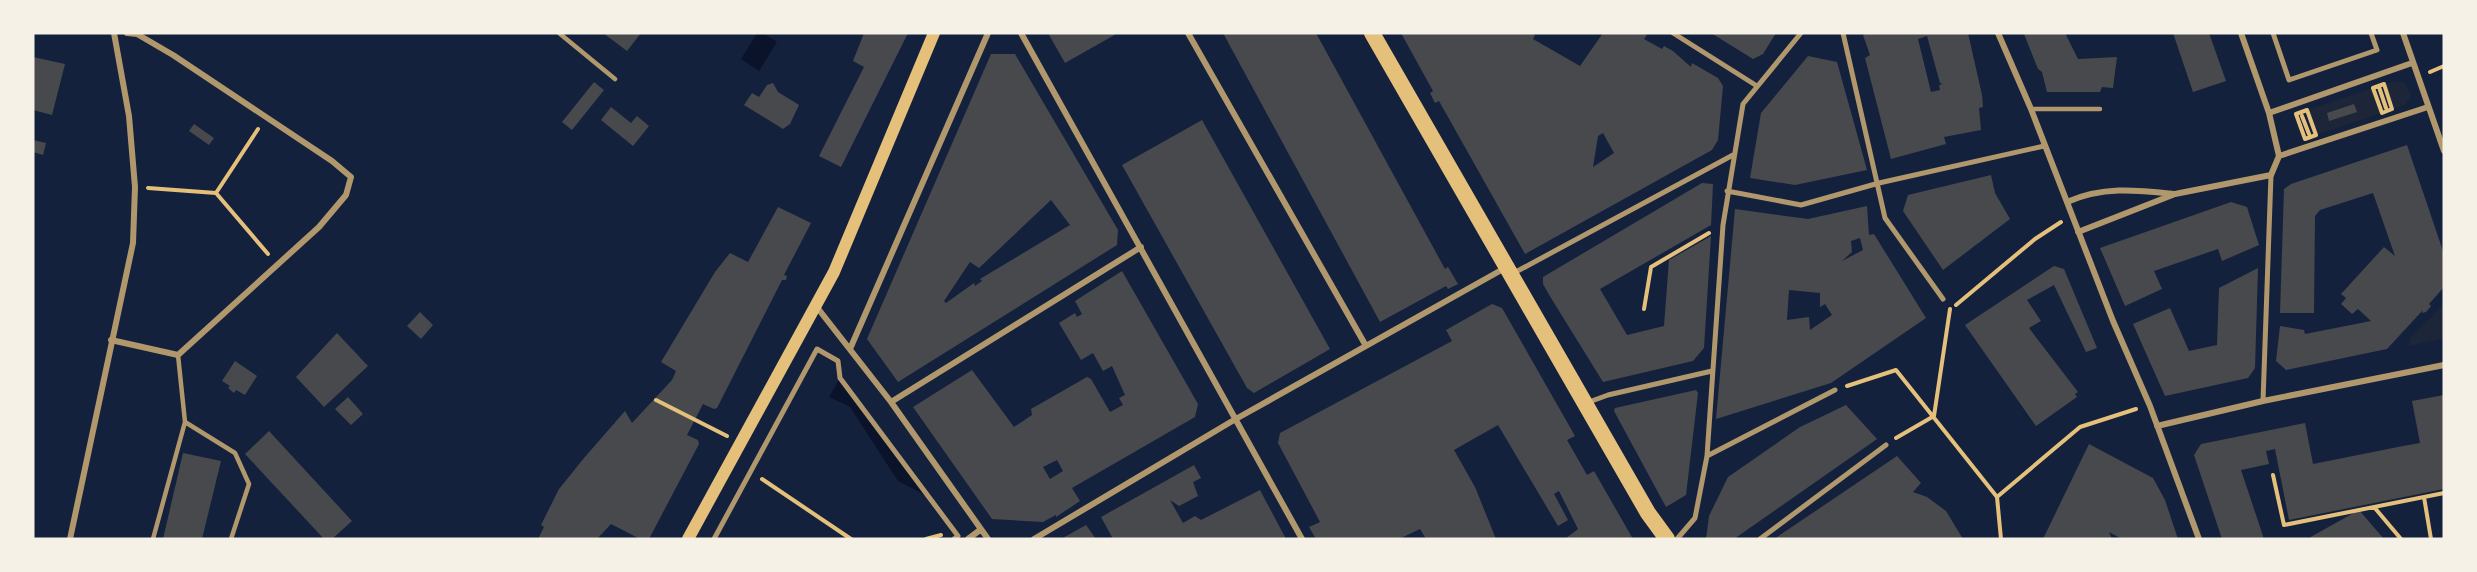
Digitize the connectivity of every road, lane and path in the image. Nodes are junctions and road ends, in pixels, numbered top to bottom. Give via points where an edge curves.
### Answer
1 (114, 33) edge
2 (127, 33) edge
3 (559, 33) edge
4 (934, 33) edge
5 (988, 33) edge
6 (1021, 33) edge
7 (1188, 33) edge
8 (1372, 33) edge
9 (1673, 33) edge
10 (1801, 33) edge
11 (1844, 33) edge
12 (1998, 33) edge
13 (2241, 33) edge
14 (2273, 33) edge
15 (2371, 33) edge
16 (2403, 33) edge
17 (2412, 63) junction
18 (2375, 76) junction
19 (615, 79) dead end
20 (1757, 86) junction
21 (2296, 102) junction
22 (2428, 107) junction
23 (2031, 109) junction
24 (2100, 109) dead end
25 (2300, 112) junction
26 (2269, 113) junction
27 (266, 117) junction
28 (2390, 120) junction
29 (2310, 137) junction
30 (2044, 146) junction
31 (2314, 146) junction
32 (2444, 151) edge
33 (1733, 155) junction
34 (2279, 156) junction
35 (2271, 176) junction
36 (1879, 183) junction
37 (135, 188) junction
38 (1727, 191) junction
39 (216, 194) junction
40 (2175, 194) junction
41 (2067, 202) junction
42 (2071, 215) junction
43 (1723, 225) junction
44 (2078, 232) junction
45 (1141, 247) junction
46 (277, 264) junction
47 (1508, 271) junction
48 (1943, 299) dead end
49 (816, 306) junction
50 (1644, 309) dead end
51 (111, 340) junction
52 (1366, 346) junction
53 (850, 349) junction
54 (178, 355) junction
55 (2444, 365) edge
56 (1712, 371) junction
57 (1835, 390) joint
58 (656, 400) dead end
59 (2263, 401) junction
60 (891, 402) junction
61 (1587, 403) junction
62 (2137, 409) dead end
63 (1934, 416) junction
64 (1234, 420) junction
65 (185, 422) junction
66 (2157, 426) junction
67 (741, 444) junction
68 (1886, 445) joint
69 (1707, 456) junction
70 (2273, 475) dead end
71 (759, 477) dead end
72 (2444, 494) edge
73 (1997, 497) junction
74 (2424, 497) junction
75 (2373, 506) junction
76 (980, 530) junction
77 (70, 539) edge
78 (153, 539) edge
79 (231, 539) edge
80 (688, 539) edge
81 (714, 539) edge
82 (851, 539) edge
83 (954, 539) edge
84 (968, 539) edge
85 (988, 539) edge
86 (1034, 539) edge
87 (1302, 539) edge
88 (1667, 539) edge
89 (1677, 539) edge
90 (1760, 539) edge
91 (2001, 539) edge
92 (2199, 539) edge
93 (2401, 539) edge
94 (2431, 539) edge

1 - 37 street via 129,116
2 - 27 street via 137,34 173,55
3 - 19 lane
4 - 49 main road via 834,272
5 - 53 street
6 - 45 street
7 - 52 street
8 - 47 highway
9 - 20 street
10 - 20 street
11 - 36 street
12 - 23 street
13 - 26 street
14 - 15 street via 2289,80 2376,50
16 - 17 street
17 - 18 street
17 - 22 street
18 - 21 street
18 - 28 path
20 - 33 street via 1743,104
21 - 25 path
21 - 26 street
22 - 28 street
22 - 32 street
23 - 24 lane
23 - 30 street
25 - 29 path
25 - 29 path via 2307,110 2316,135
26 - 34 street
27 - 39 path
27 - 46 street via 351,177 346,195 331,215
28 - 31 street
29 - 31 path
30 - 36 street
30 - 41 street
31 - 34 street
33 - 38 street
33 - 47 street
34 - 35 street
35 - 40 street
35 - 59 street
36 - 38 street via 1801,205
36 - 48 street via 1886,218
37 - 39 path
37 - 51 street via 133,243
38 - 43 street
39 - 46 path
40 - 41 street via 2120,188
40 - 44 street
41 - 42 street
42 - 44 street
42 - 63 path via 2035,239 1950,310
43 - 50 path via 1651,267
43 - 56 street
44 - 66 street
45 - 60 street
45 - 64 street
46 - 54 street
47 - 52 street
47 - 61 highway
49 - 53 street
49 - 67 main road
51 - 54 street
51 - 77 street
52 - 64 street
53 - 60 street
54 - 65 lane
55 - 59 street
56 - 61 street
56 - 69 street
57 - 63 path via 1896,370
57 - 69 street
58 - 67 path
59 - 66 street
60 - 76 street
61 - 88 highway via 1648,513
62 - 73 path via 2080,427
63 - 68 path
63 - 73 path
64 - 86 street
64 - 87 street
65 - 78 lane
65 - 79 lane via 235,453 249,484
66 - 92 street
67 - 80 main road
68 - 90 street
69 - 89 street via 1695,518
70 - 75 path via 2284,525
71 - 82 path
72 - 74 path
73 - 91 path
74 - 75 path
74 - 94 path
75 - 93 path
76 - 84 street
76 - 85 street
81 - 83 street via 817,349 838,361 840,378 958,536

